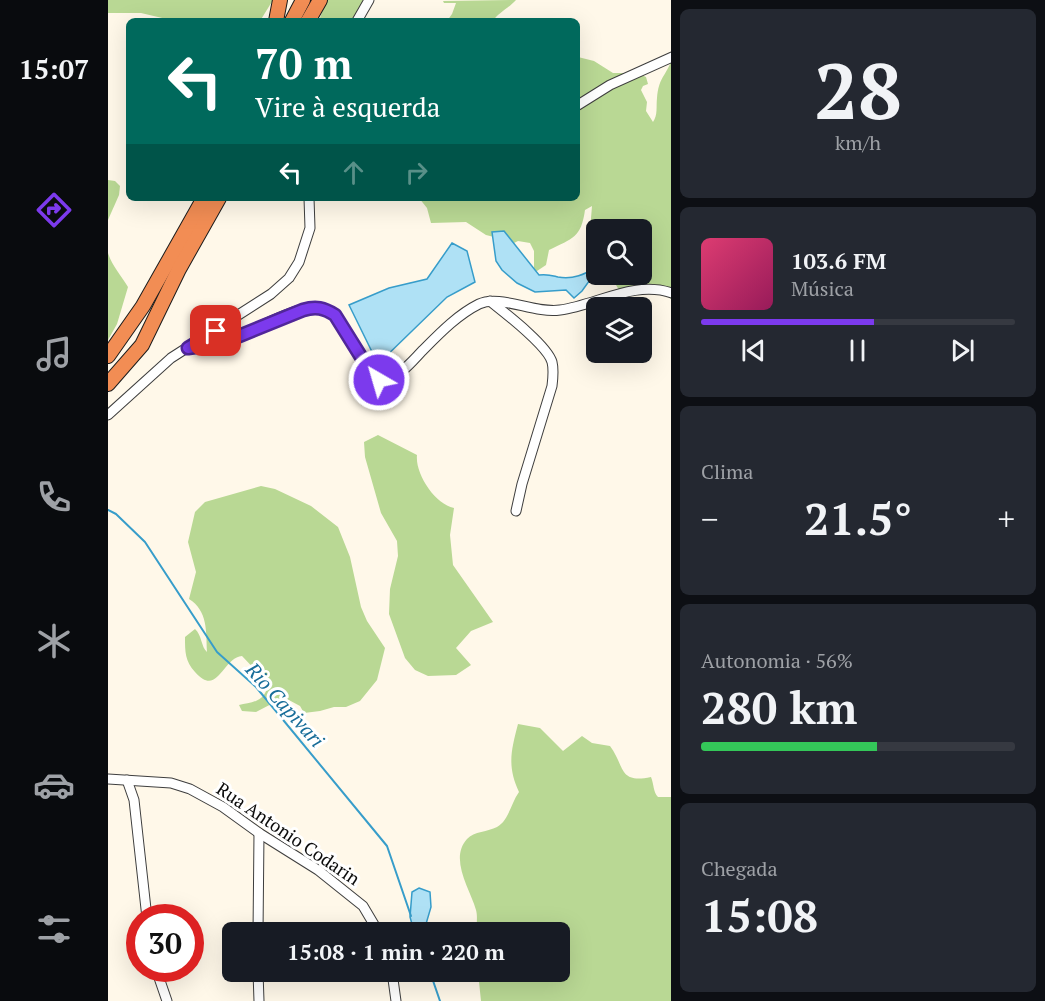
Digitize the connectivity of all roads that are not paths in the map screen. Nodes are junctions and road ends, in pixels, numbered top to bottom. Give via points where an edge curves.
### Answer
1 (280, 0) edge
2 (303, 0) edge
3 (320, 0) edge
4 (369, 0) edge
5 (277, 18) edge
6 (294, 18) edge
7 (310, 18) edge
8 (359, 18) edge
9 (671, 57) edge
10 (580, 104) edge
11 (202, 201) edge
12 (217, 201) edge
13 (311, 201) edge
14 (671, 293) edge
15 (490, 301) junction
16 (188, 348) junction
17 (108, 356) edge
18 (108, 384) edge
19 (108, 415) edge
20 (516, 511) dead end
21 (108, 779) edge
22 (127, 780) junction
23 (259, 833) junction
24 (145, 904) edge
25 (258, 922) edge
26 (372, 922) edge
27 (160, 982) edge
28 (258, 982) edge
29 (393, 982) edge
30 (167, 1001) edge
31 (259, 1001) edge
32 (396, 1001) edge

1 - 5 highway
2 - 6 highway
3 - 7 highway
4 - 8 street
9 - 10 street via 610,85
11 - 17 highway via 143,306
12 - 18 highway via 142,345
13 - 16 street via 310,228 299,262 289,278 272,294
14 - 15 street via 650,288 634,290 558,310
15 - 16 street via 465,312 388,381 373,376 335,315 320,308 288,315 222,343
15 - 20 street via 549,356 554,374
16 - 19 street via 171,358
21 - 22 street, Rua Antonio Codarin
22 - 23 street, Rua Antonio Codarin via 171,783 190,789
22 - 24 street via 134,800
23 - 25 street
23 - 26 street, Rua Antonio Codarin via 318,870 363,906
27 - 30 street
28 - 31 street
29 - 32 street

